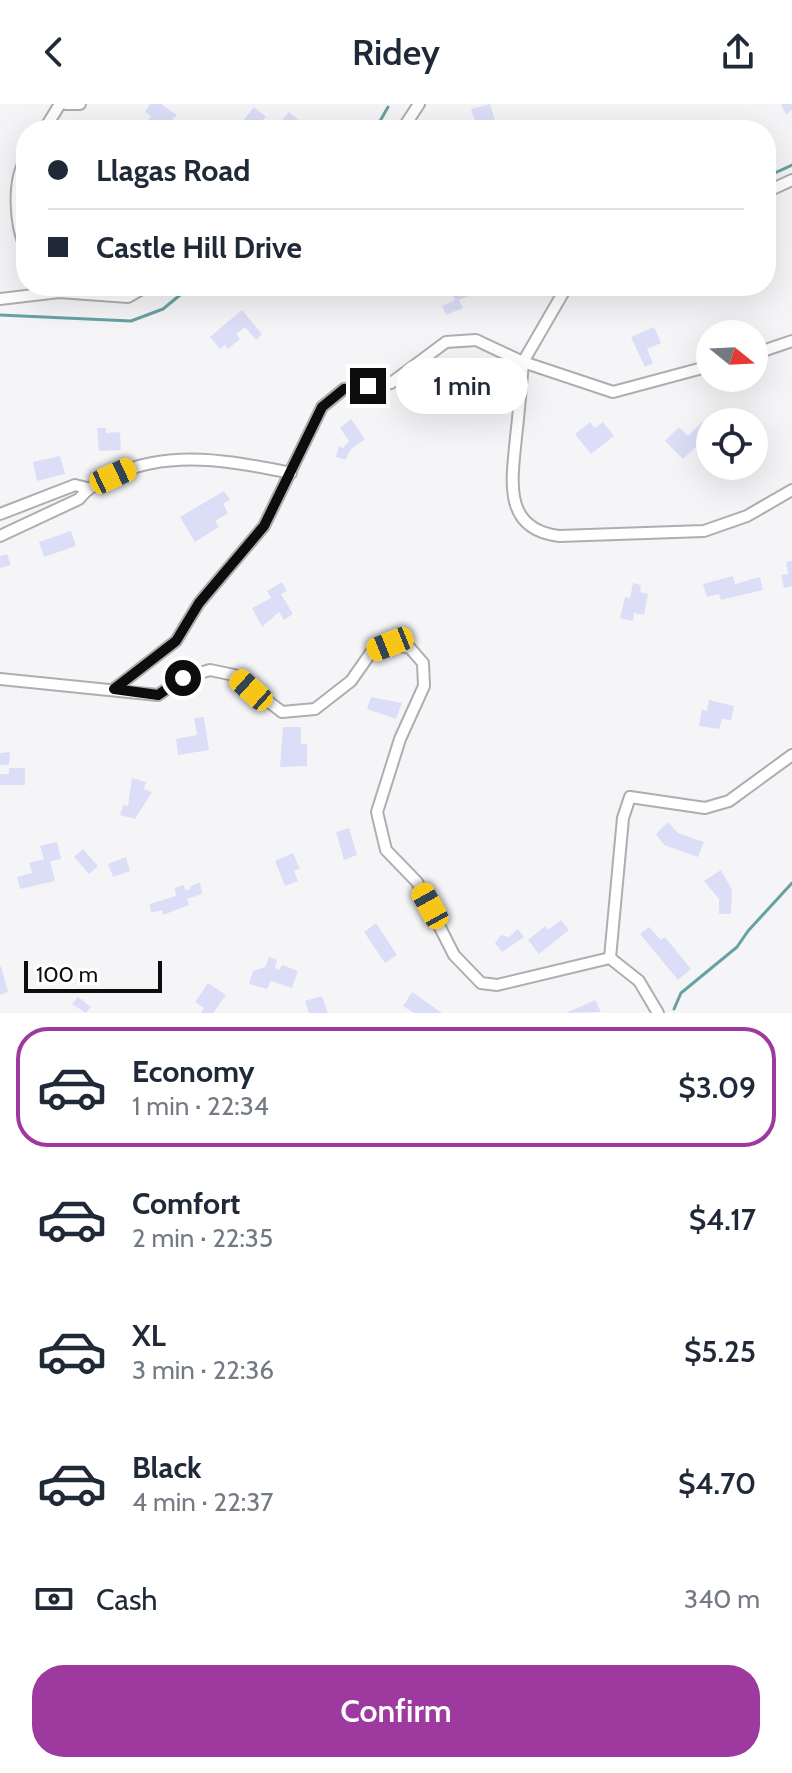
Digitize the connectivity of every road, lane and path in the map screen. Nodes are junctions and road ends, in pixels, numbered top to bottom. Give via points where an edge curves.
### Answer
1 (66, 104) edge
2 (80, 104) edge
3 (561, 296) edge
4 (792, 341) edge
5 (768, 349) edge
6 (523, 362) junction
7 (696, 370) edge
8 (291, 473) junction
9 (87, 488) junction
10 (792, 490) edge
11 (0, 514) edge
12 (0, 536) edge
13 (0, 679) edge
14 (114, 689) junction
15 (792, 755) edge
16 (610, 958) junction
17 (658, 1013) edge

1 - 2 street
3 - 6 street
4 - 5 street
6 - 7 street via 613,392
6 - 8 street via 476,340 446,342 391,383 344,389 322,407
6 - 10 street via 511,490 523,520 542,534 704,531 747,516
8 - 9 street via 181,458 138,464
8 - 14 street via 264,526 199,603 176,641
9 - 11 street via 75,485
9 - 12 street via 79,499
13 - 14 street
14 - 16 street via 158,695 183,678 210,670 234,675 282,712 315,709 351,681 372,651 390,644 410,648 423,663 424,686 377,812 386,850 417,882 454,955 481,983 529,979
15 - 16 street via 729,801 705,808 630,797 623,818
16 - 17 street via 639,981

